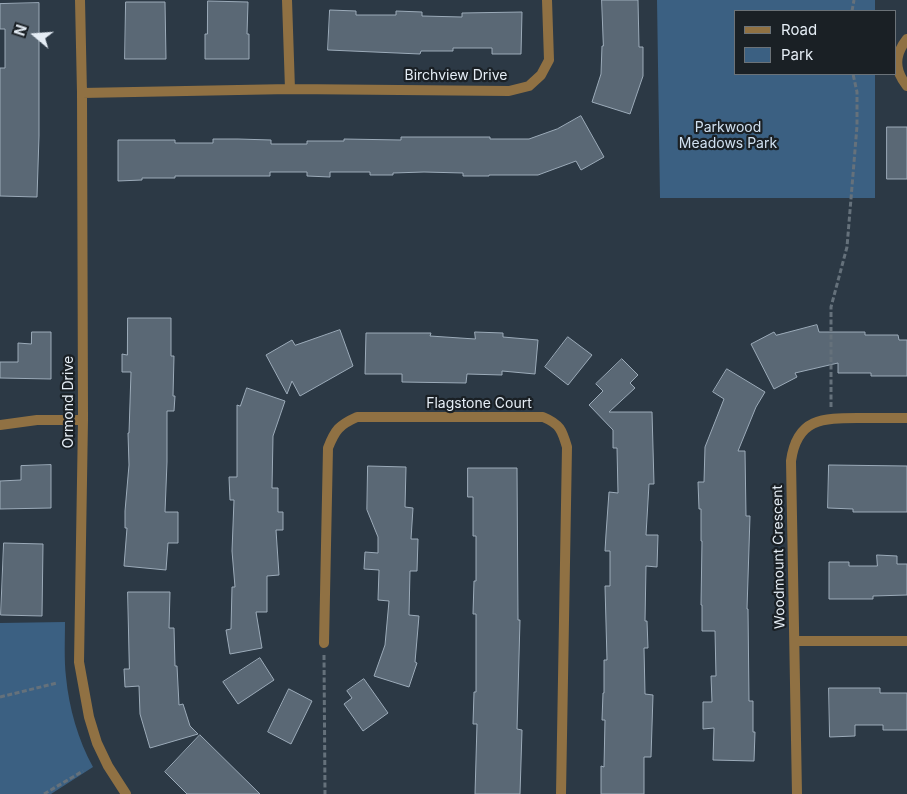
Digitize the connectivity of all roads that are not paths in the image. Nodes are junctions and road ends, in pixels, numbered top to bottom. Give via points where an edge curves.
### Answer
1 (80, 0) edge
2 (287, 0) edge
3 (547, 0) edge
4 (907, 39) edge
5 (907, 86) edge
6 (290, 89) junction
7 (82, 93) junction
8 (907, 418) edge
9 (83, 420) junction
10 (0, 425) edge
11 (795, 641) junction
12 (907, 641) edge
13 (324, 643) road end
14 (126, 794) edge
15 (561, 794) edge
16 (797, 794) edge

1 - 7 street, Ormond Drive
2 - 6 street
3 - 6 street, Birchview Drive via 549,60 541,75 528,86 509,91
4 - 5 street via 897,57 897,68
6 - 7 street, Birchview Drive
7 - 9 street, Ormond Drive
8 - 11 street, Woodmount Crescent via 830,418 812,424 793,446
9 - 10 street via 37,420
9 - 14 street, Ormond Drive via 79,662 97,743
11 - 12 street
11 - 16 street, Woodmount Crescent
13 - 15 street, Flagstone Court via 328,448 333,434 344,423 357,418 542,418 554,422 567,447

